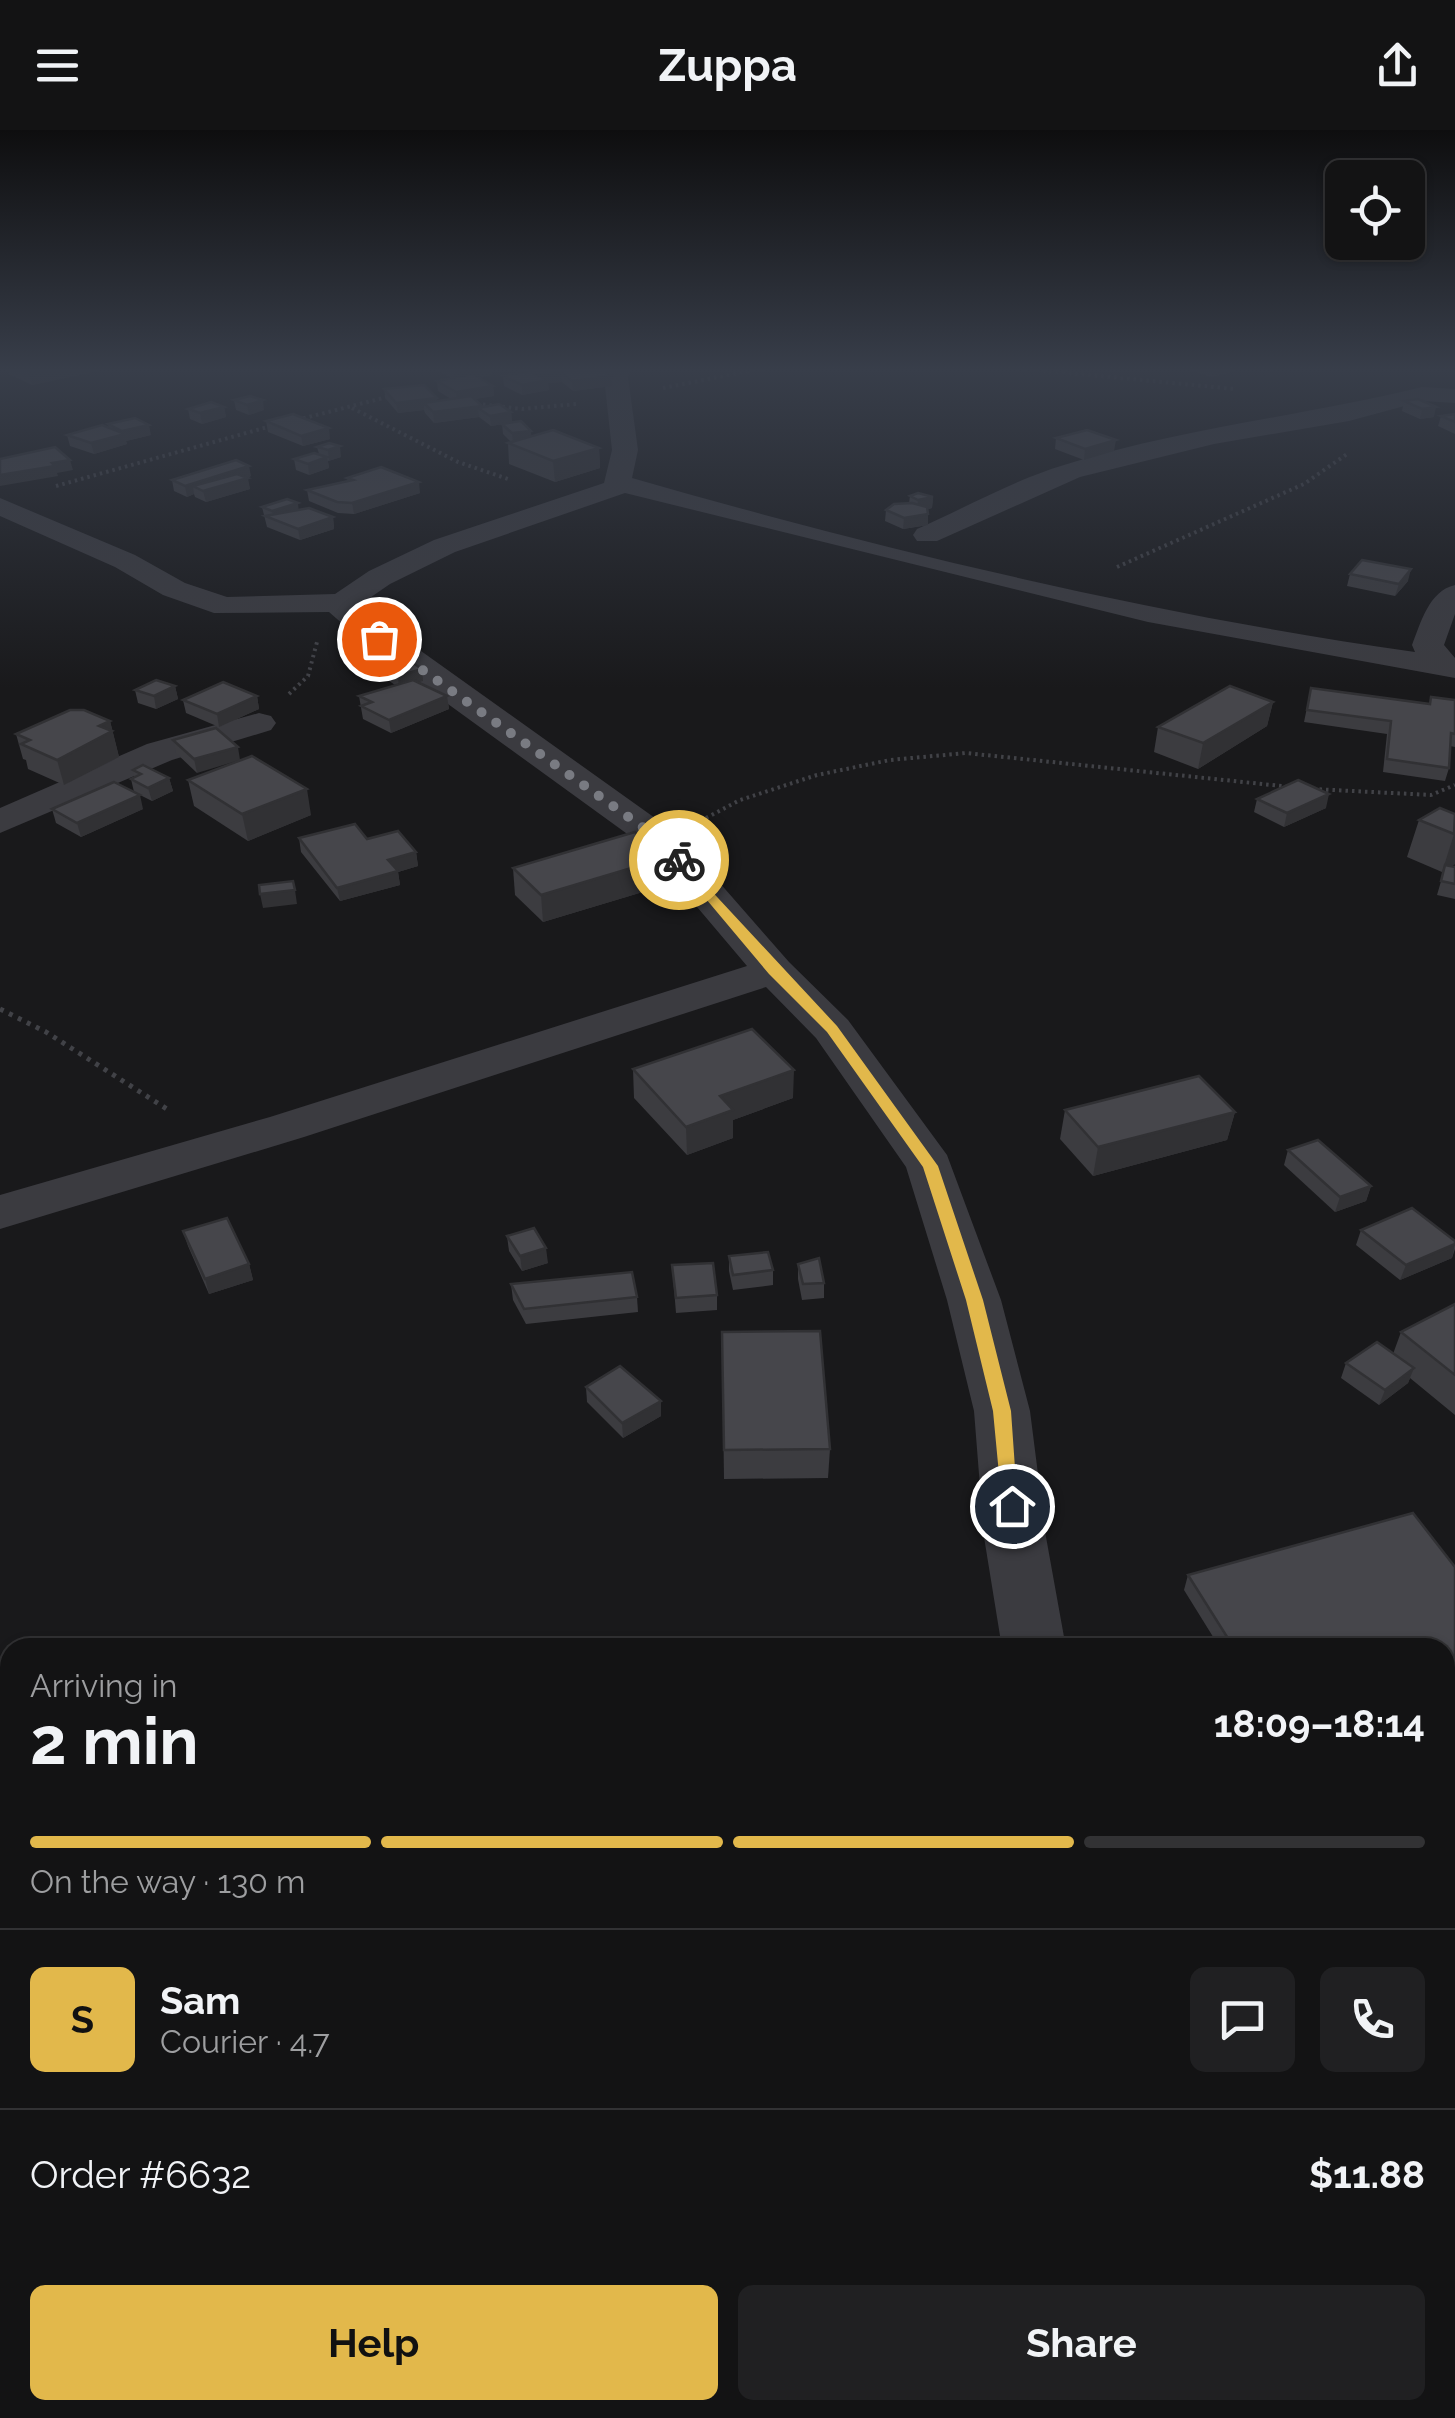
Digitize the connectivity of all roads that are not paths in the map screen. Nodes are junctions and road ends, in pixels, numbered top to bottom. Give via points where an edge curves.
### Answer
1 (611, 475) edge
2 (1063, 475) edge
3 (602, 492) junction
4 (0, 506) edge
5 (927, 535) dead end
6 (1455, 594) edge
7 (344, 609) junction
8 (1446, 667) edge
9 (259, 722) road end
10 (0, 822) edge
11 (774, 971) junction
12 (0, 1212) edge
13 (1032, 1638) edge

1 - 3 street
2 - 5 street
3 - 7 street via 460,541 374,580
3 - 8 street via 1152,614
4 - 7 street via 174,590 225,606 300,601
6 - 8 street via 1428,644
7 - 11 street via 662,841
9 - 10 street via 218,730
11 - 12 street
11 - 13 street via 832,1029 930,1166 1002,1411

